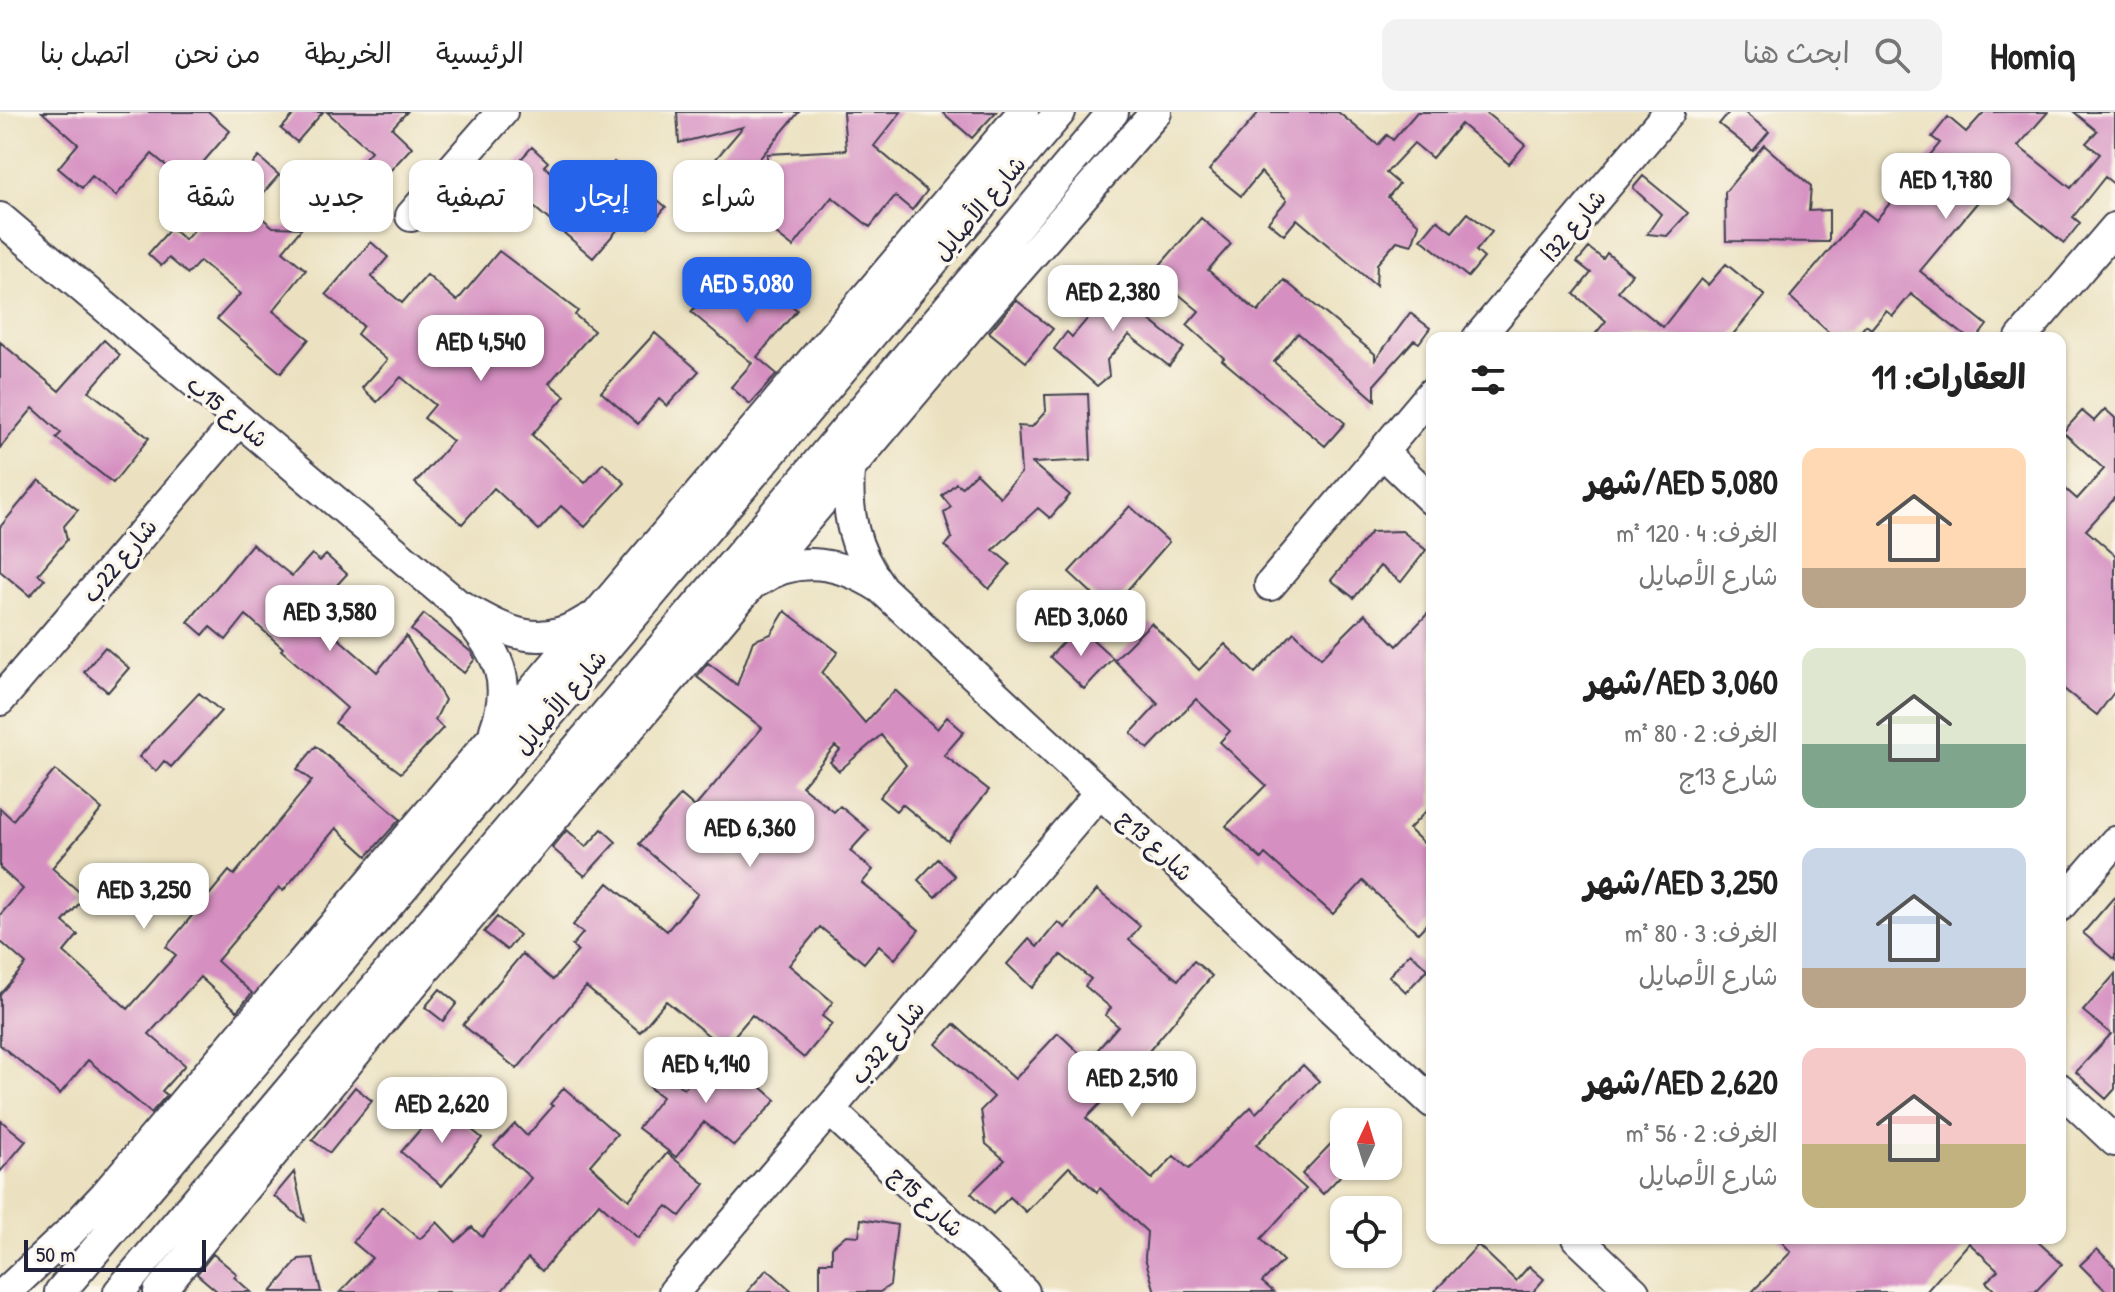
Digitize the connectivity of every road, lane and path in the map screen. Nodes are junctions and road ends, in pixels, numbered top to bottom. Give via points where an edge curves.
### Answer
1 (502, 112) edge
2 (1023, 112) edge
3 (1060, 112) edge
4 (1113, 112) edge
5 (1156, 112) edge
6 (1669, 112) edge
7 (460, 160) edge
8 (0, 218) edge
9 (2115, 228) edge
10 (1483, 332) edge
11 (2026, 332) edge
12 (1426, 400) edge
13 (239, 420) junction
14 (1382, 452) junction
15 (849, 470) junction
16 (1426, 494) edge
17 (686, 554) junction
18 (1270, 585) dead end
19 (750, 587) junction
20 (881, 588) junction
21 (457, 604) junction
22 (604, 606) junction
23 (0, 700) edge
24 (489, 742) junction
25 (1100, 792) junction
26 (2115, 842) edge
27 (2066, 899) edge
28 (370, 1014) junction
29 (245, 1051) junction
30 (2066, 1095) edge
31 (1426, 1096) edge
32 (830, 1110) junction
33 (2115, 1141) edge
34 (1583, 1244) edge
35 (6, 1292) edge
36 (60, 1292) edge
37 (119, 1292) edge
38 (159, 1292) edge
39 (674, 1292) edge
40 (1024, 1292) edge
41 (1634, 1292) edge

1 - 7 street
2 - 22 street
3 - 17 street, شارع الأصايل
4 - 28 street, شارع الأصايل
5 - 15 street
6 - 10 street, شارع 32ا
8 - 13 street, شارع 15ب
9 - 11 street
12 - 14 street
13 - 21 street, شارع 15ب
13 - 23 street, شارع 22ب
14 - 16 street
14 - 18 street
15 - 19 street
15 - 20 street, شارع 13ج via 847,495 856,544
17 - 22 street
17 - 29 street, شارع الأصايل
19 - 20 street, شارع 13ج via 785,567 824,564 844,568
19 - 28 street
20 - 25 street, شارع 13ج
21 - 22 street, شارع 15ب via 504,631 536,637 566,631
21 - 24 street, شارع 15ب via 489,645 502,672 500,716
22 - 24 street
24 - 29 street
25 - 31 street, شارع 13ج
25 - 32 street, شارع 32ب
26 - 27 street
28 - 37 street, شارع الأصايل
28 - 38 street
29 - 35 street
29 - 36 street, شارع الأصايل
30 - 33 street
32 - 39 street, شارع 32ب
32 - 40 street, شارع 15ج
34 - 41 street

